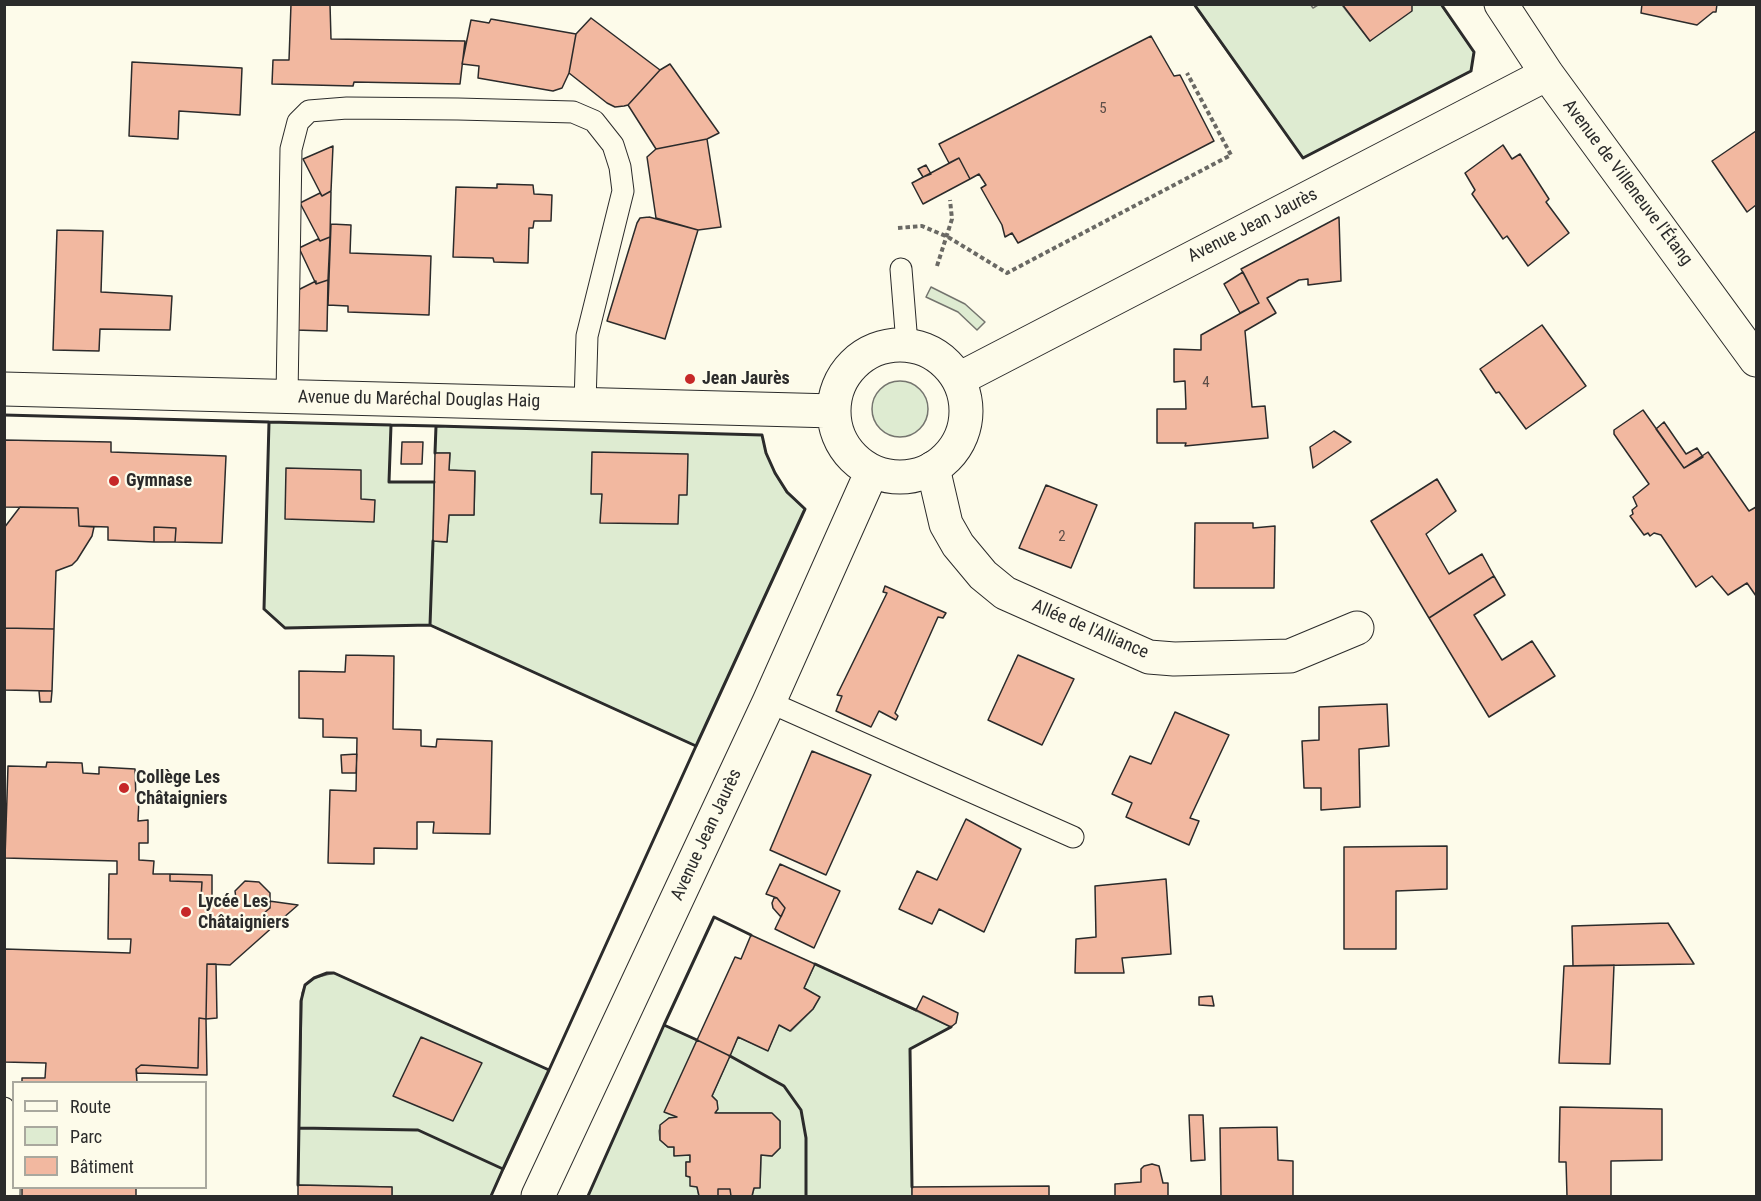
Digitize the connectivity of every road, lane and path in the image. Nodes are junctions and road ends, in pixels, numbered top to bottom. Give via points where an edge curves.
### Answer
1 (1501, 4) edge
2 (1187, 73) dead end
3 (1547, 74) junction
4 (950, 200) dead end
5 (898, 228) dead end
6 (948, 237) junction
7 (901, 269) dead end
8 (934, 275) dead end
9 (1743, 317) edge
10 (907, 344) junction
11 (1756, 360) edge
12 (959, 379) junction
13 (4, 389) edge
14 (287, 396) junction
15 (585, 404) junction
16 (834, 411) junction
17 (933, 468) junction
18 (872, 471) junction
19 (1357, 628) dead end
20 (769, 702) junction
21 (1073, 837) dead end
22 (4, 1108) edge
23 (9, 1197) edge
24 (538, 1197) edge

1 - 3 street, Avenue de Villeneuve l'Étang
2 - 6 path via 1231,155 1007,273
3 - 9 street, Avenue de Villeneuve l'Étang
3 - 12 street, Avenue Jean Jaurès
4 - 6 path via 952,219
5 - 6 path via 922,226
6 - 8 path
7 - 10 lane
9 - 11 street, Avenue de Villeneuve l'Étang
10 - 12 street via 928,350 946,362
10 - 16 street via 885,346 864,355 848,369 837,389
12 - 17 street via 967,412 964,429 947,459
13 - 14 street, Avenue du Maréchal Douglas Haig
14 - 15 street, Avenue du Maréchal Douglas Haig
14 - 15 lane via 291,149 298,123 309,111 347,108 573,112 594,121 613,145 623,191 587,336
15 - 16 street, Avenue du Maréchal Douglas Haig
16 - 18 street via 836,429 844,446
17 - 18 street via 913,476 892,477
17 - 19 street, Allée de l'Alliance via 946,524 983,575 1005,593 1149,657 1290,656
18 - 20 street, Avenue Jean Jaurès
20 - 21 lane
20 - 24 street, Avenue Jean Jaurès
22 - 23 lane via 10,1119

